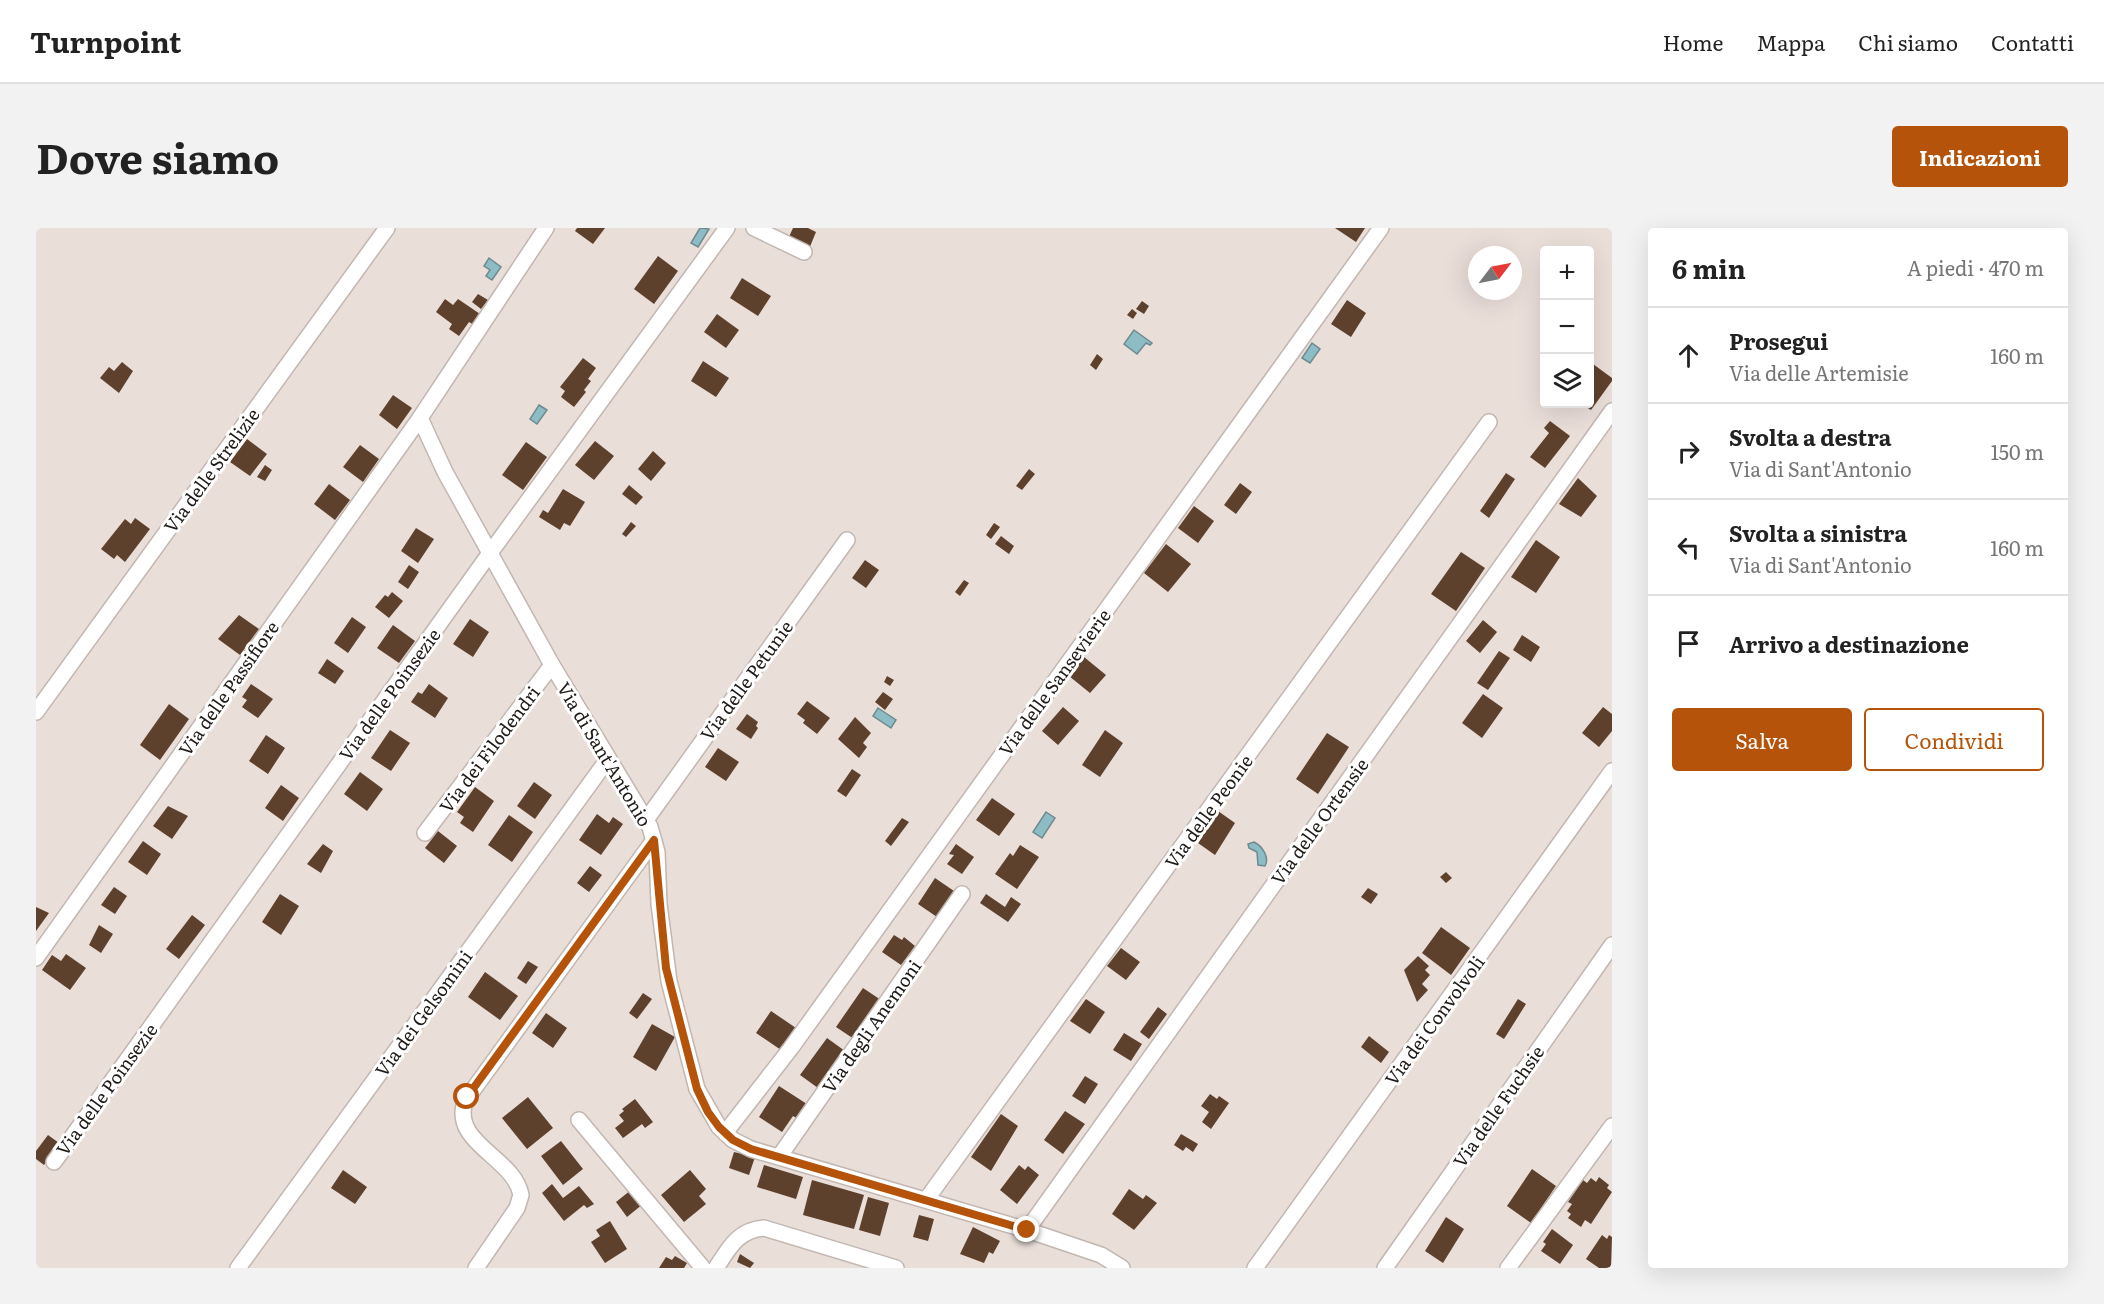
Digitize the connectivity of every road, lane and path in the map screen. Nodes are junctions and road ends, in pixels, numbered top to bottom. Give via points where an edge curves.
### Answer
1 (387, 228) edge
2 (546, 228) edge
3 (727, 228) edge
4 (754, 228) edge
5 (1381, 228) edge
6 (804, 252) dead end
7 (1612, 411) edge
8 (420, 418) junction
9 (1489, 422) dead end
10 (847, 540) dead end
11 (490, 553) junction
12 (552, 666) junction
13 (36, 712) edge
14 (608, 759) junction
15 (1612, 771) edge
16 (646, 820) junction
17 (425, 833) dead end
18 (654, 840) junction
19 (962, 894) dead end
20 (1612, 945) edge
21 (36, 958) edge
22 (579, 1119) dead end
23 (1612, 1126) edge
24 (725, 1133) junction
25 (779, 1158) junction
26 (54, 1162) dead end
27 (926, 1200) junction
28 (1027, 1230) junction
29 (238, 1268) edge
30 (476, 1268) edge
31 (704, 1268) edge
32 (716, 1268) edge
33 (896, 1268) edge
34 (1122, 1268) edge
35 (1255, 1268) edge
36 (1385, 1268) edge
37 (1508, 1268) edge

1 - 13 street, Via delle Strelizie
2 - 8 street
3 - 11 street, Via delle Poinsezie
4 - 6 street
5 - 24 street, Via delle Sansevierie via 798,1038
7 - 28 street, Via delle Ortensie
8 - 11 street, Via di Sant'Antonio
8 - 21 street, Via delle Passifiore
9 - 27 street, Via delle Peonie
10 - 16 street, Via delle Petunie
11 - 12 street, Via di Sant'Antonio
11 - 26 street, Via delle Poinsezie
12 - 14 street, Via di Sant'Antonio
12 - 17 street, Via dei Filodendri
14 - 16 street, Via di Sant'Antonio
14 - 29 street, Via dei Gelsomini
15 - 35 street, Via dei Convolvoli
16 - 18 street, Via di Sant'Antonio
18 - 24 street, Via di Sant'Antonio via 671,992 699,1095 711,1118
18 - 30 street via 465,1101 463,1116 471,1136 510,1170 521,1195 517,1208
19 - 25 street, Via degli Anemoni
20 - 36 street, Via delle Fuchsie
22 - 31 street
23 - 37 street
24 - 25 street, Via di Sant'Antonio via 743,1146
25 - 27 street, Via di Sant'Antonio
27 - 28 street, Via di Sant'Antonio
28 - 34 street, Via di Sant'Antonio via 1101,1255
32 - 33 street via 739,1236 764,1228

